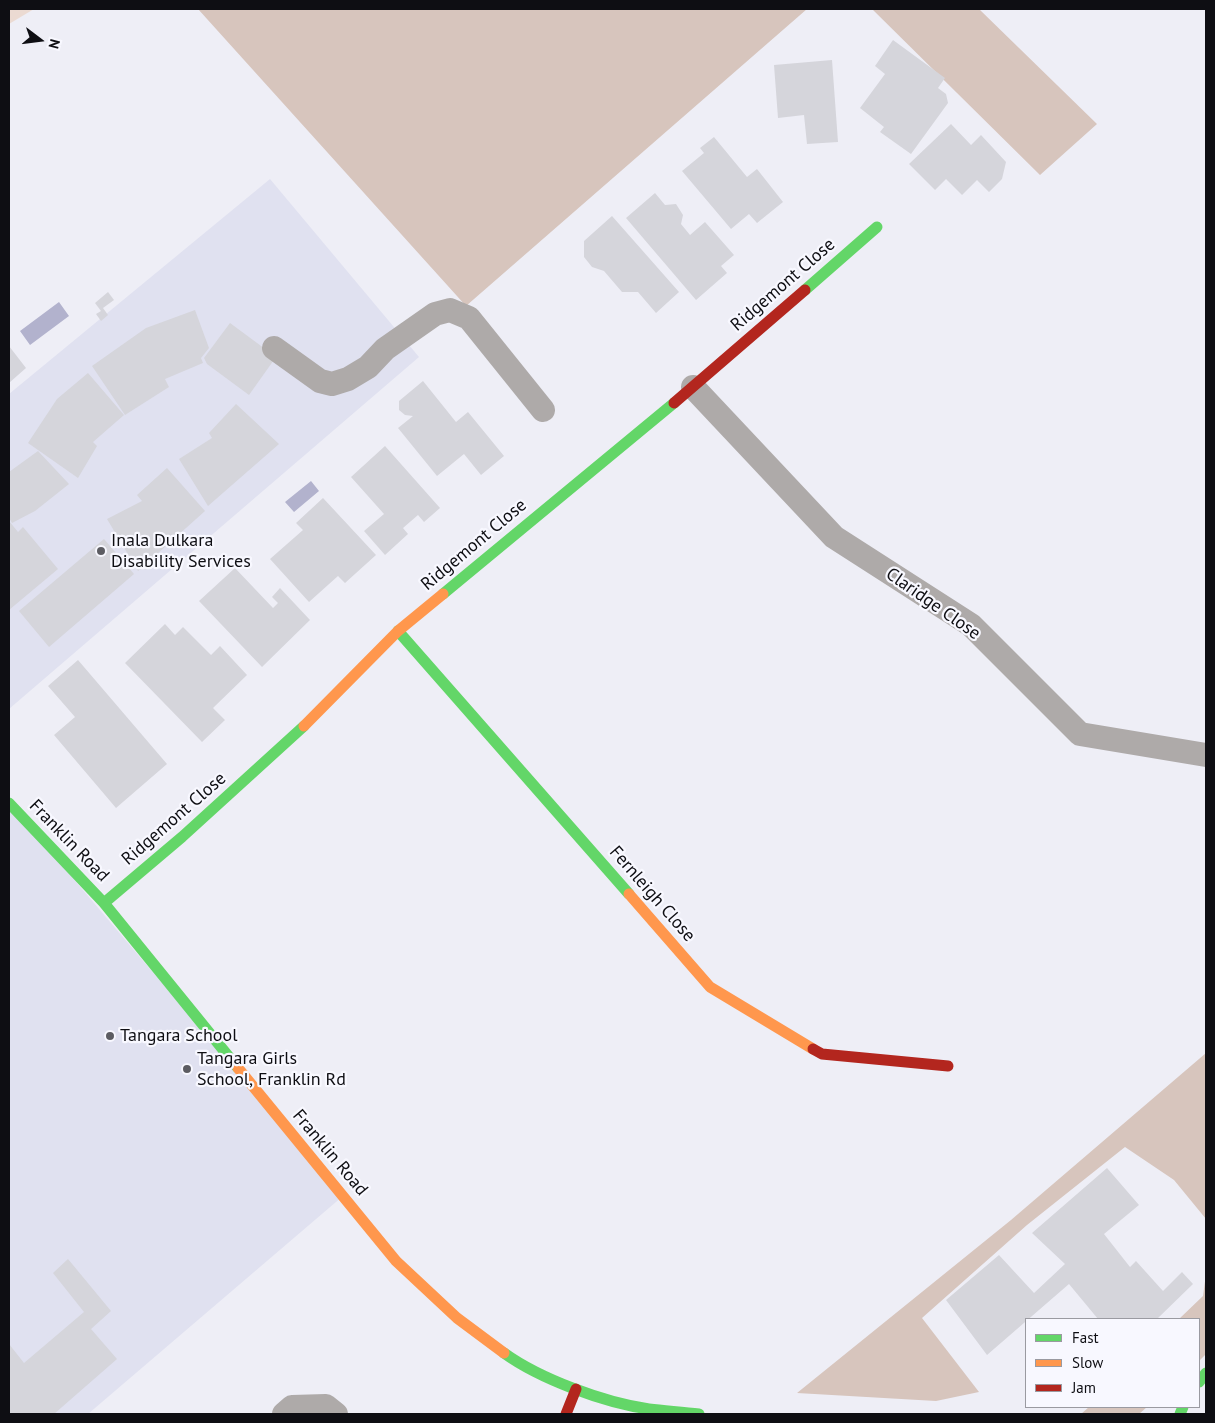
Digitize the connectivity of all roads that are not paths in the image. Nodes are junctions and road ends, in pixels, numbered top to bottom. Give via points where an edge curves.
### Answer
1 (877, 227) dead end
2 (274, 348) dead end
3 (693, 387) junction
4 (543, 410) dead end
5 (398, 631) junction
6 (1206, 754) edge
7 (9, 803) edge
8 (104, 903) junction
9 (948, 1066) dead end
10 (576, 1389) junction
11 (284, 1414) edge
12 (336, 1414) edge
13 (566, 1414) edge
14 (699, 1414) edge

1 - 3 street, Ridgemont Close
2 - 4 street via 320,381 332,384 368,367 386,349 435,314 450,310 469,318
3 - 5 street, Ridgemont Close
3 - 6 street, Claridge Close via 834,537 971,625 1080,734
5 - 8 street, Ridgemont Close via 265,762
5 - 9 street, Fernleigh Close via 710,988 822,1054
7 - 8 street, Franklin Road
8 - 10 street, Franklin Road via 396,1260 458,1318 510,1357 545,1377
10 - 13 street
10 - 14 street, Franklin Road via 648,1408
11 - 12 street via 292,1407 326,1406

